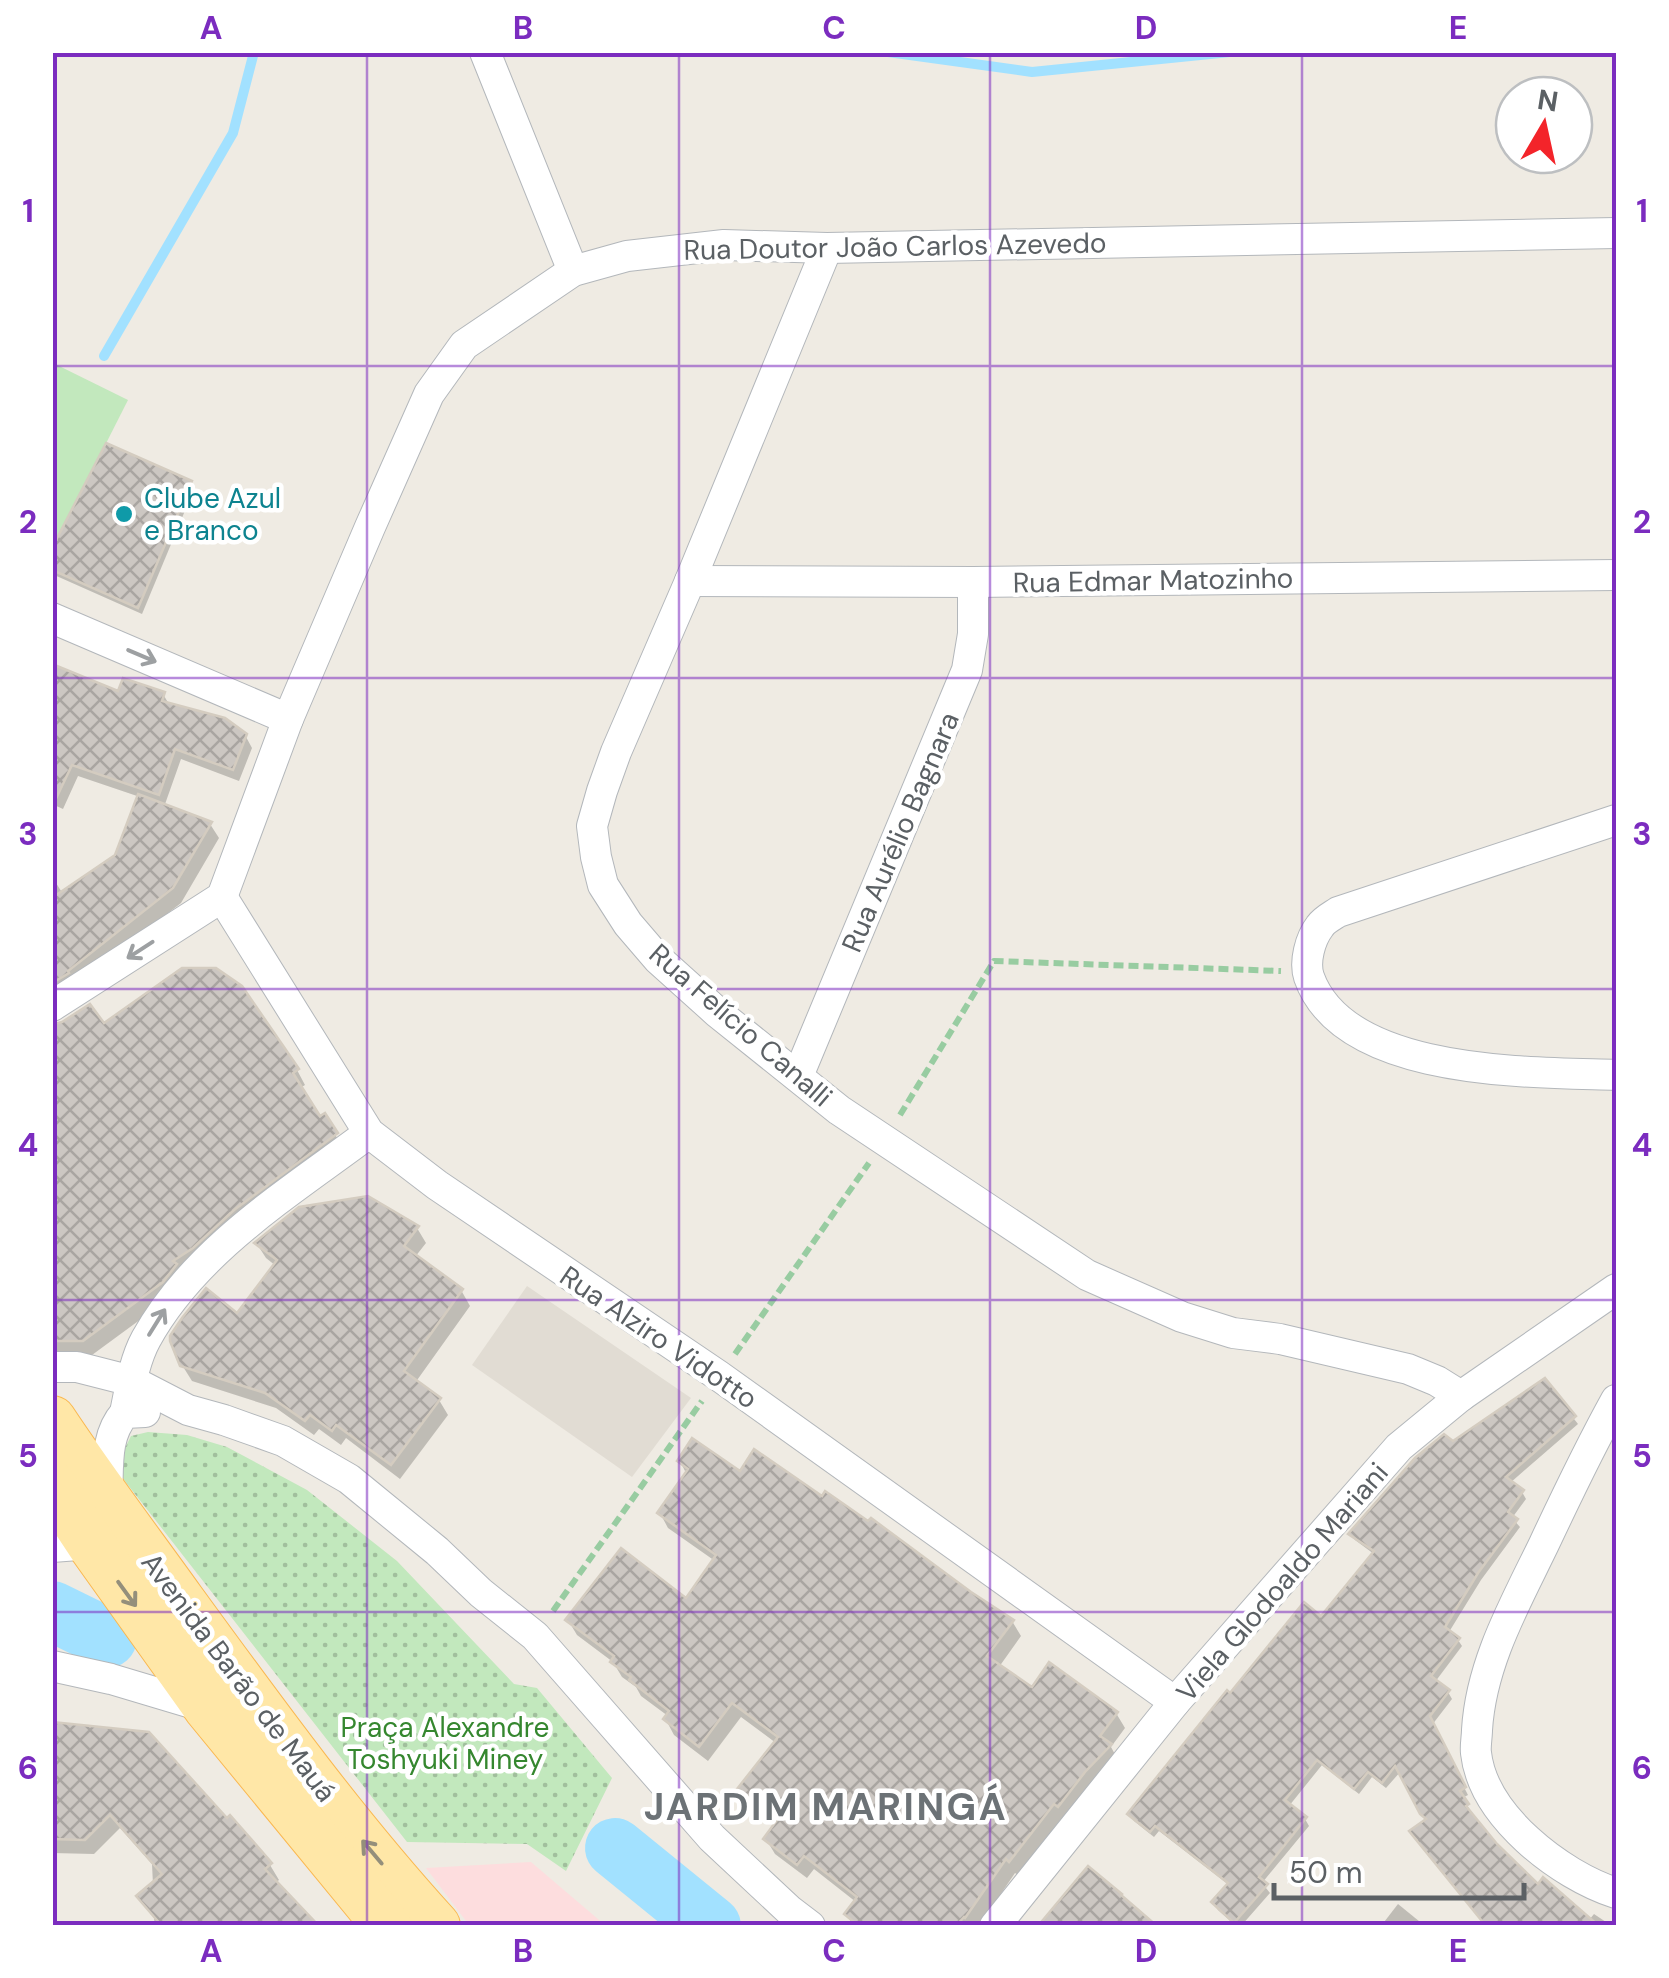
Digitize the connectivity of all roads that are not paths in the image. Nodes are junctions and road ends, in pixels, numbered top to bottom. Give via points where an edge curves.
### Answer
1 (485, 52) edge
2 (1616, 233) edge
3 (827, 248) junction
4 (573, 270) junction
5 (1616, 576) edge
6 (690, 581) junction
7 (972, 582) junction
8 (52, 618) edge
9 (288, 719) junction
10 (1616, 820) edge
11 (222, 897) junction
12 (52, 1006) edge
13 (798, 1076) junction
14 (1616, 1076) edge
15 (368, 1133) junction
16 (1616, 1289) edge
17 (52, 1367) edge
18 (132, 1381) junction
19 (1460, 1396) junction
20 (1616, 1400) edge
21 (188, 1410) junction
22 (125, 1413) junction
23 (52, 1420) edge
24 (52, 1485) edge
25 (107, 1498) junction
26 (72, 1545) edge
27 (52, 1666) edge
28 (1176, 1702) junction
29 (208, 1708) junction
30 (1616, 1892) edge
31 (387, 1926) edge
32 (436, 1926) edge
33 (810, 1926) edge
34 (996, 1926) edge

1 - 4 street
2 - 3 street, Rua Doutor João Carlos Azevedo
3 - 4 street, Rua Doutor João Carlos Azevedo via 724,245
3 - 6 street, Rua Felício Canalli
4 - 9 street, Rua Doutor João Carlos Azevedo via 464,345 429,394
5 - 7 street, Rua Edmar Matozinho
6 - 7 street, Rua Edmar Matozinho
6 - 13 street, Rua Felício Canalli via 602,790 592,826 596,857 604,885 658,959
7 - 13 street, Rua Aurélio Bagnara via 968,670
8 -> 9 street
9 - 11 street, Rua Doutor João Carlos Azevedo
10 - 14 street via 1338,912 1320,924 1307,972 1318,998 1344,1022 1404,1052 1459,1066
11 -> 12 street
11 - 15 street, Rua Alziro Vidotto
13 - 19 street, Rua Felício Canalli via 1087,1275 1182,1317 1408,1370
18 -> 15 street via 144,1343 175,1294 235,1234
15 - 28 street, Rua Alziro Vidotto
16 - 19 street, Viela Glodoaldo Mariani
17 - 18 street
18 - 21 street
18 - 22 street
19 - 28 street, Viela Glodoaldo Mariani via 1400,1448
20 - 30 street via 1497,1642 1479,1703 1476,1753 1488,1794 1522,1835 1560,1864
21 - 22 street
21 - 33 street via 283,1441 348,1479 437,1551 535,1636 712,1838
22 - 25 street via 112,1434
23 - 25 main road, Avenida Barão de Mauá
24 - 26 main road, Avenida Barão de Mauá
25 - 26 street via 99,1534
32 -> 25 main road, Avenida Barão de Mauá via 322,1791
26 -> 29 main road, Avenida Barão de Mauá
27 - 29 street
28 - 34 street, Viela Glodoaldo Mariani
29 - 31 main road, Avenida Barão de Mauá

